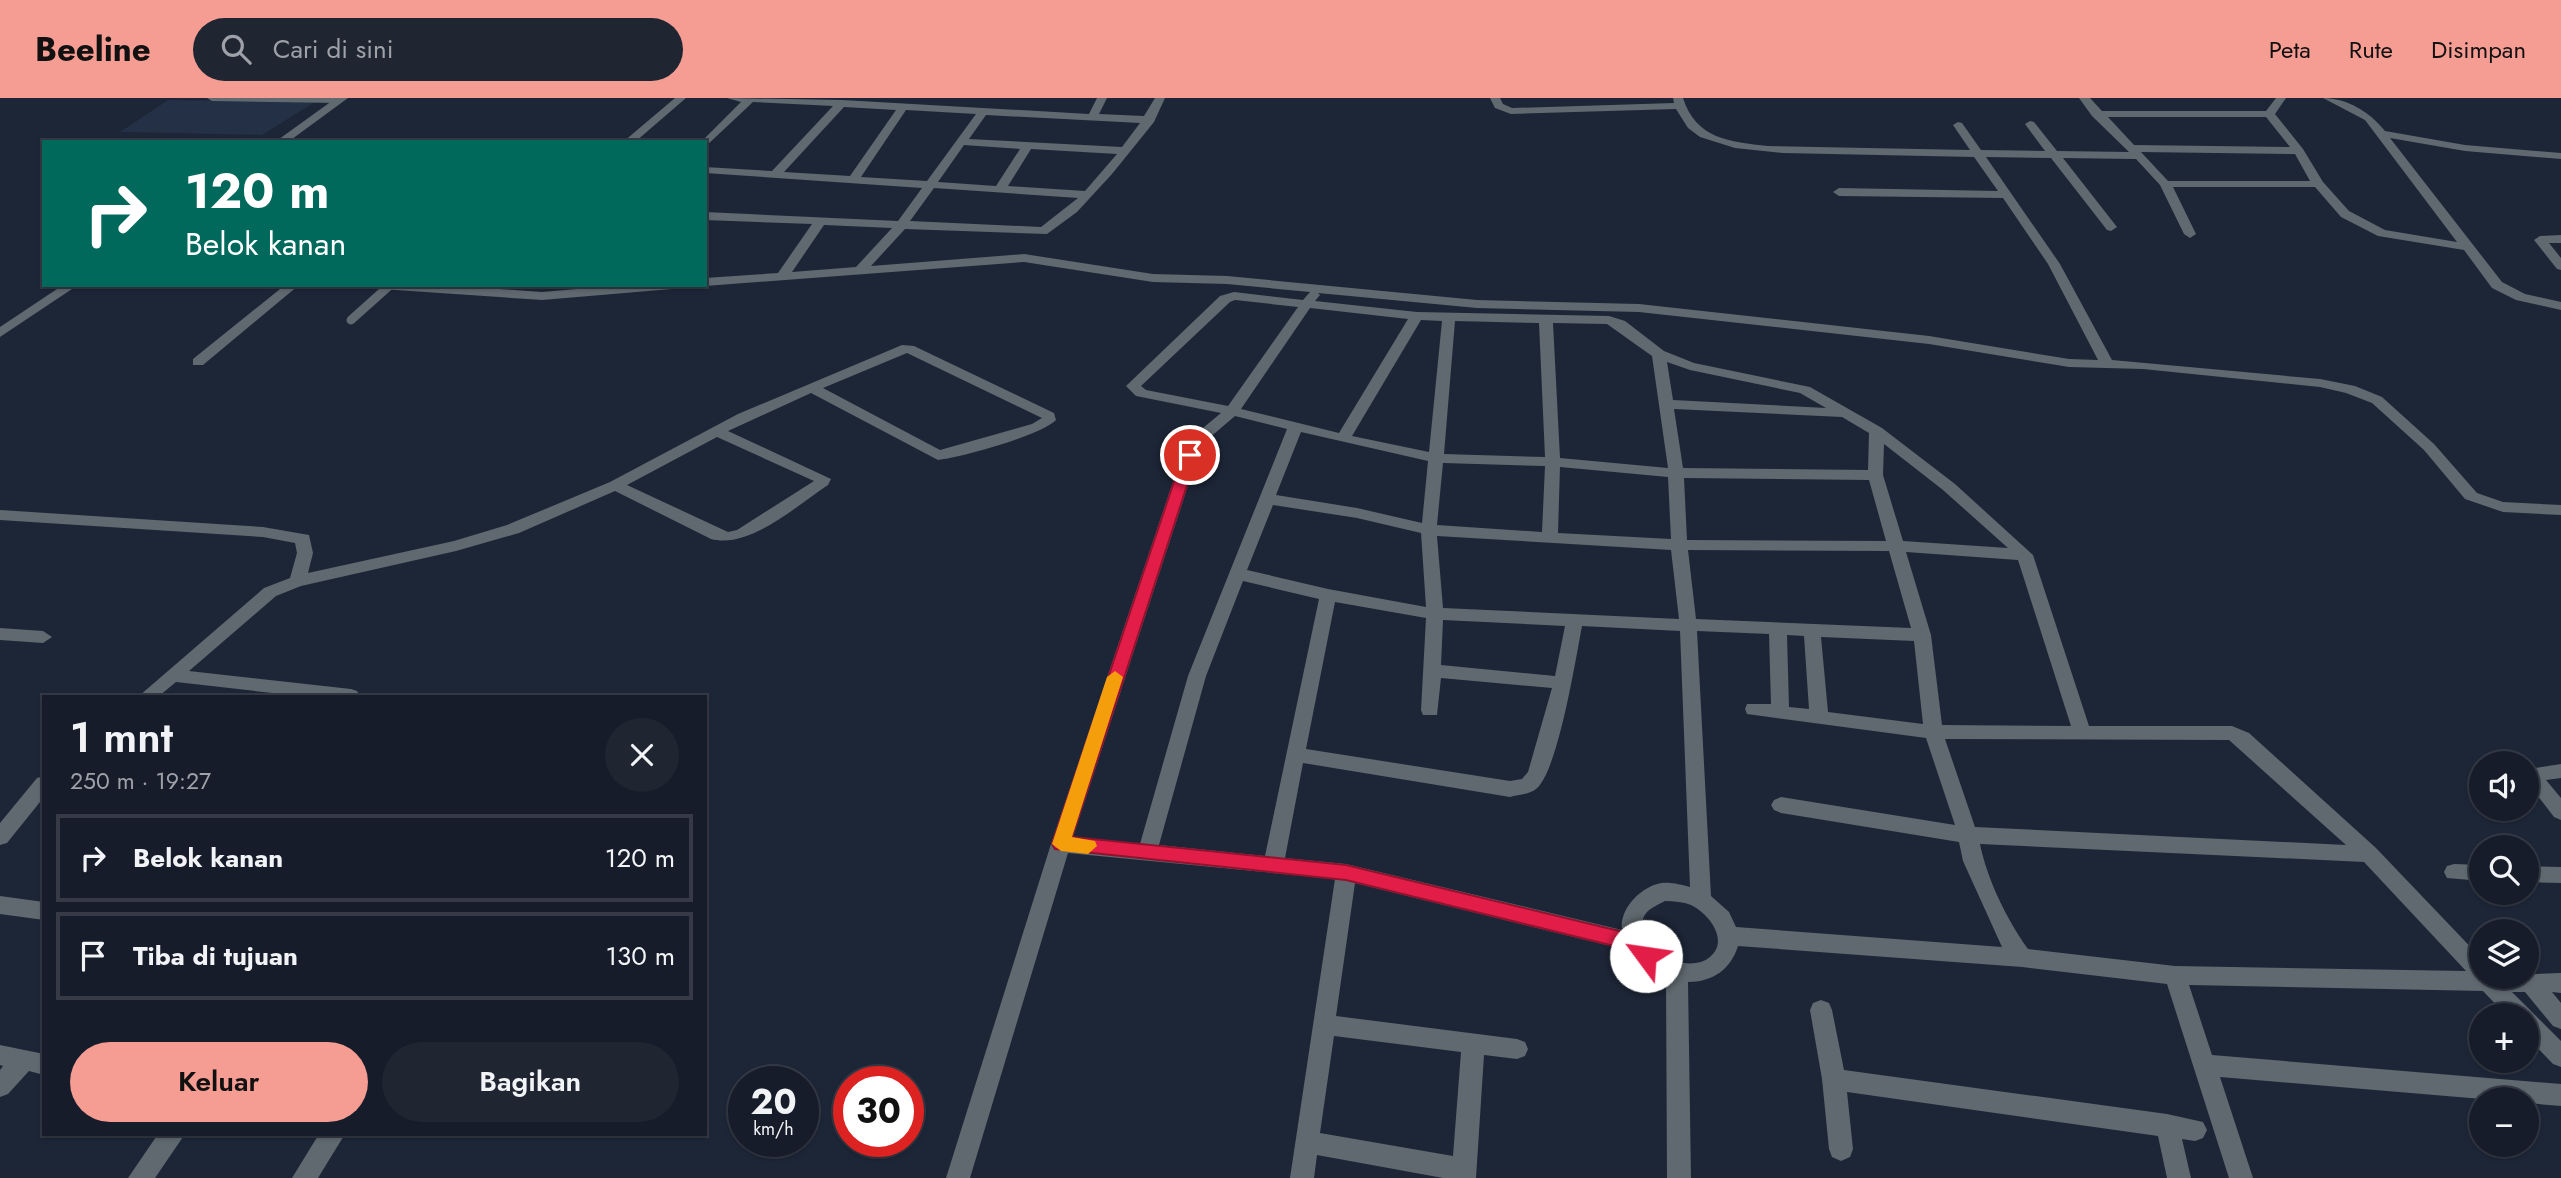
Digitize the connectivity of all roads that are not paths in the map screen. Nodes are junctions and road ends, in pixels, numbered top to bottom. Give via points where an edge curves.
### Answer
1 (212, 98) edge
2 (681, 98) edge
3 (732, 98) edge
4 (958, 98) edge
5 (1029, 98) edge
6 (1102, 98) edge
7 (1160, 98) edge
8 (1495, 98) edge
9 (2084, 98) edge
10 (2281, 98) edge
11 (2328, 98) edge
12 (340, 99) edge
13 (750, 99) edge
14 (813, 99) edge
15 (883, 101) edge
16 (1678, 102) edge
17 (842, 103) junction
18 (1609, 104) edge
19 (904, 106) junction
20 (950, 108) junction
21 (984, 110) junction
22 (1020, 112) junction
23 (2096, 114) junction
24 (2269, 114) junction
25 (1093, 116) junction
26 (1150, 120) junction
27 (2030, 124) dead end
28 (1958, 125) dead end
29 (2380, 134) junction
30 (283, 140) edge
31 (630, 140) edge
32 (707, 142) edge
33 (962, 142) junction
34 (1027, 146) junction
35 (1125, 151) junction
36 (2299, 151) junction
37 (2133, 152) junction
38 (1980, 154) junction
39 (2051, 155) junction
40 (2561, 156) edge
41 (707, 170) edge
42 (776, 174) junction
43 (853, 178) junction
44 (932, 184) junction
45 (2165, 184) junction
46 (2318, 184) junction
47 (1000, 189) junction
48 (1839, 192) dead end
49 (1087, 195) junction
50 (2008, 195) junction
51 (711, 216) edge
52 (821, 220) junction
53 (903, 223) junction
54 (2111, 227) dead end
55 (2190, 234) dead end
56 (2561, 239) edge
57 (2466, 247) junction
58 (2561, 266) edge
59 (860, 270) junction
60 (783, 275) junction
61 (707, 282) edge
62 (69, 287) edge
63 (291, 287) edge
64 (388, 287) edge
65 (426, 287) edge
66 (645, 287) edge
67 (463, 288) edge
68 (1312, 297) junction
69 (2561, 306) edge
70 (1417, 316) junction
71 (1449, 317) junction
72 (351, 320) dead end
73 (1546, 320) junction
74 (0, 333) edge
75 (1659, 354) junction
76 (198, 362) dead end
77 (2107, 364) junction
78 (813, 388) junction
79 (1668, 404) junction
80 (1232, 411) junction
81 (1845, 414) junction
82 (1296, 426) junction
83 (716, 430) junction
84 (1877, 431) junction
85 (1343, 438) junction
86 (1438, 458) junction
87 (1553, 462) junction
88 (1676, 473) junction
89 (1875, 475) junction
90 (615, 485) junction
91 (1268, 499) junction
92 (2561, 510) edge
93 (0, 515) edge
94 (1430, 530) junction
95 (1550, 536) junction
96 (1679, 545) junction
97 (1898, 546) junction
98 (2025, 555) junction
99 (1239, 574) junction
100 (297, 576) junction
101 (1328, 595) junction
102 (1435, 614) junction
103 (1574, 621) junction
104 (1688, 625) junction
105 (1778, 628) junction
106 (1812, 631) junction
107 (0, 634) edge
108 (1922, 635) junction
109 (43, 637) dead end
110 (1434, 671) junction
111 (172, 675) junction
112 (1563, 684) junction
113 (149, 695) edge
114 (342, 695) edge
115 (1754, 709) dead end
116 (1430, 710) dead end
117 (1780, 712) junction
118 (1819, 717) junction
119 (1933, 732) junction
120 (2082, 732) junction
121 (1296, 755) junction
122 (2561, 771) edge
123 (42, 785) edge
124 (1781, 805) dead end
125 (2561, 812) edge
126 (1968, 835) junction
127 (0, 837) edge
128 (1061, 844) junction
129 (1147, 853) junction
130 (2369, 853) junction
131 (1273, 865) junction
132 (1346, 872) junction
133 (2454, 872) dead end
134 (2469, 873) edge
135 (2539, 874) edge
136 (2561, 875) edge
137 (1701, 900) junction
138 (0, 905) edge
139 (42, 911) edge
140 (1729, 936) junction
141 (1636, 943) junction
142 (2022, 958) junction
143 (2469, 961) edge
144 (1677, 972) junction
145 (2175, 975) junction
146 (2469, 977) edge
147 (2539, 982) edge
148 (2561, 983) edge
149 (2496, 989) edge
150 (2536, 989) edge
151 (2509, 1003) edge
152 (1821, 1010) dead end
153 (2561, 1019) edge
154 (1326, 1025) junction
155 (2539, 1034) edge
156 (1473, 1044) junction
157 (1517, 1049) dead end
158 (0, 1055) edge
159 (2561, 1057) edge
160 (34, 1062) edge
161 (2206, 1065) junction
162 (1834, 1079) junction
163 (0, 1086) edge
164 (2561, 1095) edge
165 (2167, 1125) junction
166 (2195, 1129) dead end
167 (172, 1136) edge
168 (332, 1136) edge
169 (1307, 1142) junction
170 (1841, 1149) dead end
171 (1464, 1174) edge
172 (140, 1178) edge
173 (304, 1178) edge
174 (958, 1178) edge
175 (1302, 1178) edge
176 (1679, 1178) edge
177 (2179, 1178) edge
178 (2241, 1178) edge

1 - 12 street
2 - 31 street
3 - 13 street
4 - 20 street
5 - 22 street
6 - 25 street
7 - 26 street
8 - 18 street via 1499,106 1511,111
9 - 23 street
10 - 24 street
11 - 29 street via 2369,118
12 - 30 street
13 - 14 street
13 - 32 street
14 - 17 street
15 - 17 street
15 - 19 street
16 - 18 street
16 - 38 street via 1698,132 1737,146
17 - 42 street
19 - 20 street
19 - 43 street
20 - 21 street
21 - 22 street
21 - 33 street
22 - 25 street
23 - 24 street
23 - 37 street
24 - 36 street
25 - 26 street
26 - 35 street
27 - 39 street
28 - 38 street
29 - 40 street via 2465,148
29 - 57 street
33 - 34 street
33 - 44 street
34 - 35 street
34 - 47 street
35 - 49 street
36 - 37 street
36 - 46 street
37 - 39 street
37 - 45 street
38 - 39 street
38 - 50 street
39 - 54 street
41 - 42 street
42 - 43 street
43 - 44 street
44 - 47 street
44 - 53 street
45 - 46 street
45 - 55 street
46 - 57 street via 2345,214 2382,233
47 - 49 street
48 - 50 street
49 - 53 street via 1043,231
50 - 77 street via 2054,264
51 - 52 street
52 - 53 street
52 - 60 street
53 - 59 street
56 - 58 street via 2540,240
57 - 69 street via 2497,285 2521,297
59 - 60 street
59 - 68 street via 1024,258 1124,275 1227,280
60 - 61 street
62 - 74 street
63 - 76 street
64 - 72 lane
65 - 67 street
66 - 67 street via 542,296
68 - 70 street
68 - 77 street via 1639,308 1929,340 2069,363
68 - 80 street
68 - 80 street via 1228,298 1133,386 1141,393
70 - 71 street
70 - 85 street
71 - 73 street
71 - 86 street
73 - 75 street via 1614,321
73 - 87 street
75 - 79 street
75 - 81 street via 1690,366 1805,390
77 - 92 street via 2232,373 2350,389 2376,400 2429,447 2479,501 2508,508
78 - 78 street via 938,455 1049,420 1049,416 906,348
78 - 83 street
79 - 81 street
79 - 88 street
80 - 82 street
80 - 128 street via 1202,436 1190,455
81 - 84 street
82 - 85 street
82 - 91 street
83 - 90 street
83 - 90 street via 823,482 742,534 728,537
84 - 89 street
84 - 98 street
85 - 86 street
86 - 87 street
86 - 94 street
87 - 88 street
87 - 95 street
88 - 89 street
88 - 96 street
89 - 97 street
90 - 100 street via 513,529 456,546
91 - 94 street
91 - 99 street
93 - 100 street via 303,539 305,553
94 - 95 street
94 - 102 street
95 - 96 street
96 - 97 street
96 - 104 street
97 - 98 street
97 - 108 street
98 - 120 street
99 - 101 street
99 - 129 street via 1197,676
100 - 111 street via 270,592
101 - 102 street
101 - 121 street
102 - 103 street
102 - 110 street
103 - 104 street
103 - 112 street
104 - 105 street
104 - 137 street
105 - 106 street
105 - 117 street
106 - 108 street
106 - 118 street
107 - 109 street
108 - 119 street
110 - 112 street
110 - 116 street
111 - 113 street
111 - 114 street
112 - 121 street via 1535,780 1520,788
115 - 117 street
117 - 118 street
118 - 119 street
119 - 120 street
119 - 126 street
120 - 130 street via 2232,733
121 - 131 street
122 - 125 street via 2535,774
123 - 127 street
124 - 126 street
126 - 130 street
126 - 142 street via 1982,881
128 - 129 street
128 - 174 street
129 - 131 street
130 - 143 street
131 - 132 street
132 - 141 street
132 - 154 street
133 - 134 street
135 - 136 street
137 - 140 street via 1720,916
137 - 141 street via 1662,892 1645,899 1633,911 1630,926
138 - 139 street
140 - 142 street
140 - 144 street via 1727,953 1716,965 1698,972
141 - 144 street via 1653,961
142 - 145 street
144 - 176 street
145 - 146 street
145 - 161 street
147 - 148 street
149 - 151 street
150 - 153 street
152 - 162 street
154 - 156 street
154 - 169 street
155 - 159 street
156 - 157 street
156 - 171 street
158 - 160 street
160 - 163 street
161 - 164 street
161 - 178 street
162 - 165 street
162 - 170 street
165 - 166 street
165 - 177 street
167 - 172 street
168 - 173 street
169 - 171 street
169 - 175 street

